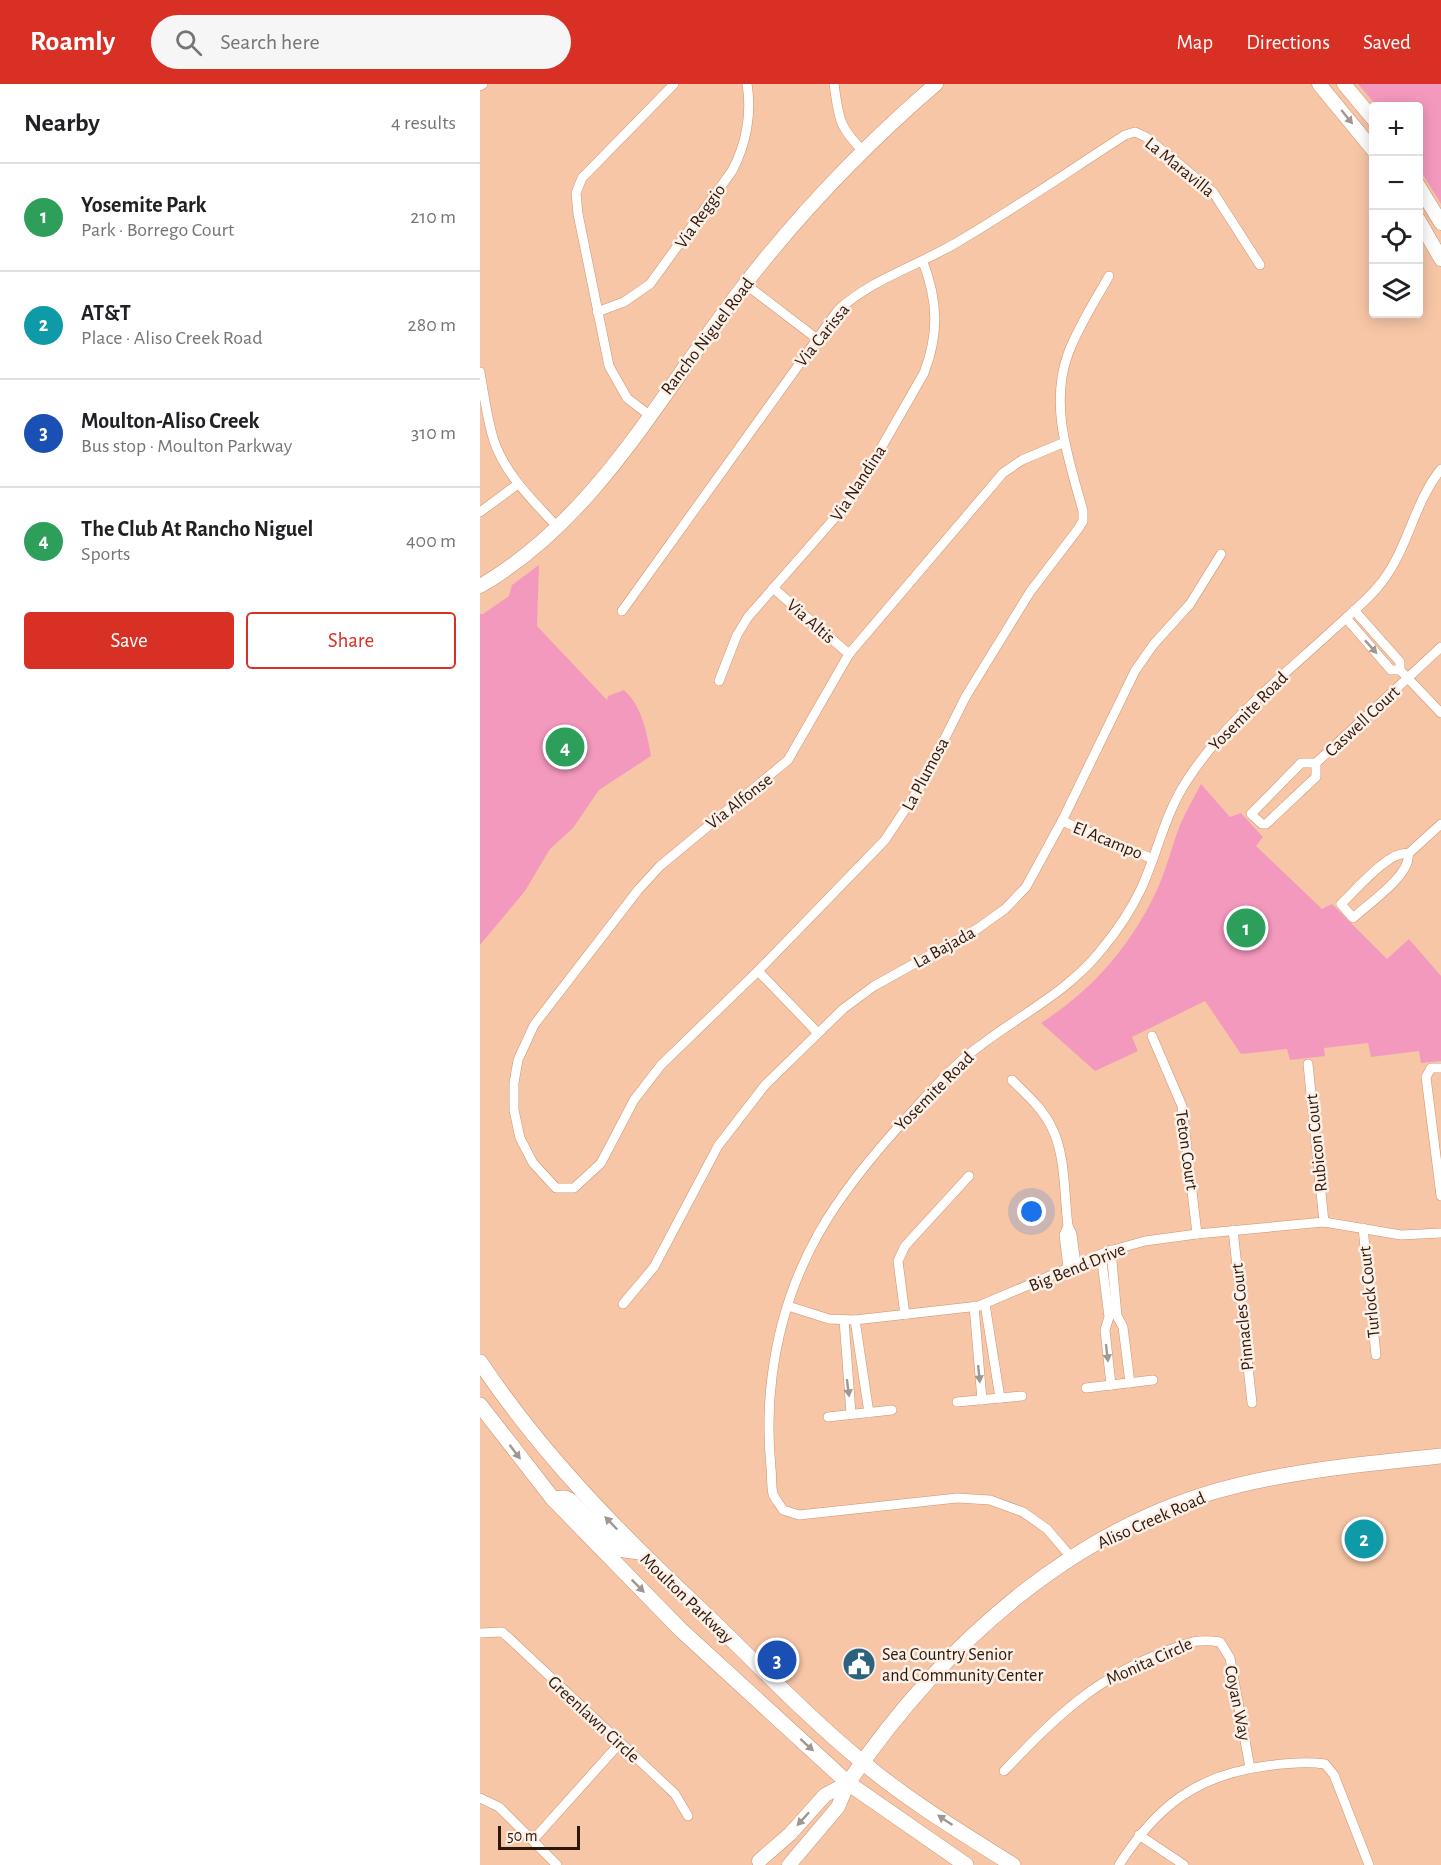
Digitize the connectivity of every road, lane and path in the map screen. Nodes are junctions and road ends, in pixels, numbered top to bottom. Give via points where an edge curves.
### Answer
1 (674, 84) edge
2 (747, 84) edge
3 (834, 84) edge
4 (936, 84) edge
5 (1319, 84) edge
6 (1344, 84) edge
7 (1369, 114) edge
8 (1135, 132) joint
9 (1369, 145) edge
10 (863, 151) junction
11 (1423, 192) edge
12 (1441, 224) edge
13 (1423, 226) edge
14 (1441, 259) edge
15 (923, 262) junction
16 (1260, 265) dead end
17 (1109, 276) dead end
18 (745, 284) junction
19 (597, 312) junction
20 (816, 338) junction
21 (480, 372) edge
22 (649, 415) junction
23 (1065, 442) junction
24 (1441, 469) edge
25 (518, 484) junction
26 (480, 512) edge
27 (558, 528) junction
28 (1221, 554) dead end
29 (480, 586) edge
30 (774, 588) junction
31 (1354, 610) junction
32 (622, 611) dead end
33 (1346, 618) junction
34 (1441, 647) edge
35 (849, 654) junction
36 (1400, 670) junction
37 (1407, 679) junction
38 (719, 681) dead end
39 (1441, 713) edge
40 (1316, 763) junction
41 (1062, 821) junction
42 (1441, 824) edge
43 (1408, 854) junction
44 (1153, 859) junction
45 (758, 971) junction
46 (818, 1033) junction
47 (1152, 1036) dead end
48 (1308, 1064) dead end
49 (1441, 1068) edge
50 (1012, 1080) dead end
51 (1438, 1137) edge
52 (969, 1176) dead end
53 (564, 1190) joint
54 (1441, 1196) edge
55 (1324, 1222) junction
56 (1362, 1228) junction
57 (1233, 1230) junction
58 (1441, 1233) edge
59 (1197, 1234) junction
60 (1106, 1252) junction
61 (1072, 1266) junction
62 (623, 1304) dead end
63 (985, 1304) junction
64 (788, 1306) junction
65 (974, 1306) junction
66 (905, 1315) junction
67 (1113, 1316) junction
68 (844, 1320) junction
69 (855, 1320) junction
70 (990, 1339) junction
71 (978, 1341) junction
72 (1376, 1355) dead end
73 (480, 1362) edge
74 (860, 1362) junction
75 (849, 1363) junction
76 (1153, 1380) dead end
77 (1130, 1383) junction
78 (1111, 1385) junction
79 (1086, 1388) dead end
80 (1022, 1395) dead end
81 (1000, 1398) junction
82 (982, 1400) junction
83 (957, 1402) dead end
84 (1252, 1403) dead end
85 (480, 1405) edge
86 (892, 1410) dead end
87 (869, 1413) junction
88 (851, 1414) junction
89 (828, 1417) dead end
90 (1441, 1456) edge
91 (553, 1499) junction
92 (639, 1552) junction
93 (1071, 1557) junction
94 (480, 1633) edge
95 (1220, 1642) joint
96 (620, 1743) junction
97 (862, 1762) junction
98 (1250, 1767) junction
99 (1004, 1771) dead end
100 (848, 1783) junction
101 (480, 1798) edge
102 (688, 1816) dead end
103 (1139, 1835) junction
104 (533, 1840) junction
105 (759, 1861) dead end
106 (558, 1865) edge
107 (789, 1865) edge
108 (966, 1865) edge
109 (1014, 1865) edge
110 (1119, 1865) edge
111 (1184, 1865) edge
112 (1369, 1865) edge

1 - 19 street via 577,185 578,214
2 - 19 street, Via Reggio via 748,127 732,171 650,284 624,302
3 - 10 street via 844,132
4 - 10 street, Rancho Niguel Road
5 -> 9 street
6 - 7 street
8 - 15 street, Via Carissa
8 - 16 street, La Maravilla via 1213,192
10 - 18 street, Rancho Niguel Road
11 - 12 street
13 - 14 street
15 - 20 street, Via Carissa via 859,291
15 - 30 street, Via Nandina via 936,306 933,351 924,373 853,497
17 - 23 street, La Plumosa via 1068,354 1060,397
18 - 20 street
18 - 22 street, Rancho Niguel Road
19 - 22 street via 609,366 627,398
20 - 32 street, Via Carissa
21 - 25 street via 495,442
22 - 27 street, Rancho Niguel Road via 586,500
23 - 35 street, Via Alfonse via 1022,460 1003,473
23 - 45 street, La Plumosa via 1083,511 1078,529 1030,592 966,696 922,784 885,840
24 - 31 street, Yosemite Road via 1420,499 1405,544 1389,574
25 - 26 street
25 - 27 street
27 - 29 street, Rancho Niguel Road via 516,563
28 - 41 street, La Bajada via 1190,604 1135,671
30 - 35 street, Via Altis
30 - 38 street, Via Nandina via 737,634
31 - 33 street, Yosemite Road
31 - 36 street via 1400,662
33 -> 36 street via 1391,670
33 - 44 street, Yosemite Road via 1233,722 1206,753 1184,785
34 - 37 street, Caswell Court
35 - 53 street, Via Alfonse via 788,760 660,866 525,1041 514,1083 520,1138 550,1184
36 - 37 street
37 - 39 street
37 - 40 street, Caswell Court
40 - 40 street, Caswell Court via 1316,777 1266,824 1251,814 1301,763
41 - 44 street, El Acampo
41 - 46 street, La Bajada via 1026,887 1005,909 977,929 874,986
42 - 43 street
43 - 43 street via 1405,872 1353,918 1341,904 1390,857
44 - 64 street, Yosemite Road via 1122,923 1100,952 1045,1004 980,1045 953,1068 852,1179 808,1249
45 - 46 street
45 - 53 street, La Plumosa via 661,1065 634,1100 601,1163 582,1182
46 - 62 street, La Bajada via 738,1117 702,1175 654,1267
47 - 59 street, Teton Court via 1182,1106
48 - 55 street, Rubicon Court
49 - 51 street via 1431,1068 1426,1077 1432,1131
50 - 61 street via 1039,1107 1059,1146 1068,1226 1064,1235
51 - 54 street
52 - 66 street via 904,1246 898,1261
55 - 56 street, Big Bend Drive
55 - 57 street, Big Bend Drive
56 - 58 street, Big Bend Drive via 1401,1235
56 - 72 street, Turlock Court
57 - 59 street, Big Bend Drive
57 - 84 street, Pinnacles Court
59 - 60 street, Big Bend Drive via 1145,1241
60 - 61 street, Big Bend Drive
60 - 67 street
61 - 63 street, Big Bend Drive
63 - 65 street, Big Bend Drive
63 - 70 street
64 - 68 street, Big Bend Drive
64 - 93 street, Yosemite Road via 775,1350 768,1433 773,1493 783,1510 799,1515 957,1498 990,1500 1023,1512 1047,1529
65 - 66 street, Big Bend Drive
65 - 71 street
66 - 69 street, Big Bend Drive
67 - 77 street via 1123,1327
67 -> 78 street via 1105,1330
68 - 69 street, Big Bend Drive
68 - 75 street
69 - 74 street
70 - 71 street
70 - 81 street
71 -> 82 street
92 -> 73 main road, Moulton Parkway via 559,1466
74 - 75 street
74 - 87 street via 865,1370
75 -> 88 street via 846,1373
76 - 77 street
77 - 78 street
78 - 79 street
80 - 81 street
81 - 82 street
82 - 83 street
85 -> 91 main road, Moulton Parkway
86 - 87 street
87 - 88 street
88 - 89 street
90 - 93 main road, Aliso Creek Road via 1330,1468 1237,1485 1125,1527
91 - 92 main road via 571,1501 618,1549
91 -> 100 main road, Moulton Parkway via 681,1630
92 - 97 main road, Moulton Parkway
93 - 97 main road, Aliso Creek Road via 986,1622
94 - 96 street, Greenlawn Circle via 502,1632
95 - 98 street, Coyan Way via 1230,1658
95 - 99 street, Monita Circle via 1201,1639 1142,1660 1100,1682 1060,1713
96 - 102 street, Greenlawn Circle via 675,1794
96 - 104 street
97 - 100 main road, Aliso Creek Road
109 -> 97 main road, Moulton Parkway
98 - 103 street via 1214,1777 1182,1793
98 - 112 street via 1325,1764 1334,1775
100 -> 105 street, Aliso Creek Road via 825,1795
100 - 107 street, Aliso Creek Road via 838,1807
100 - 108 main road, Moulton Parkway
101 - 104 street via 499,1807
103 - 110 street
103 - 111 street
104 - 106 street

